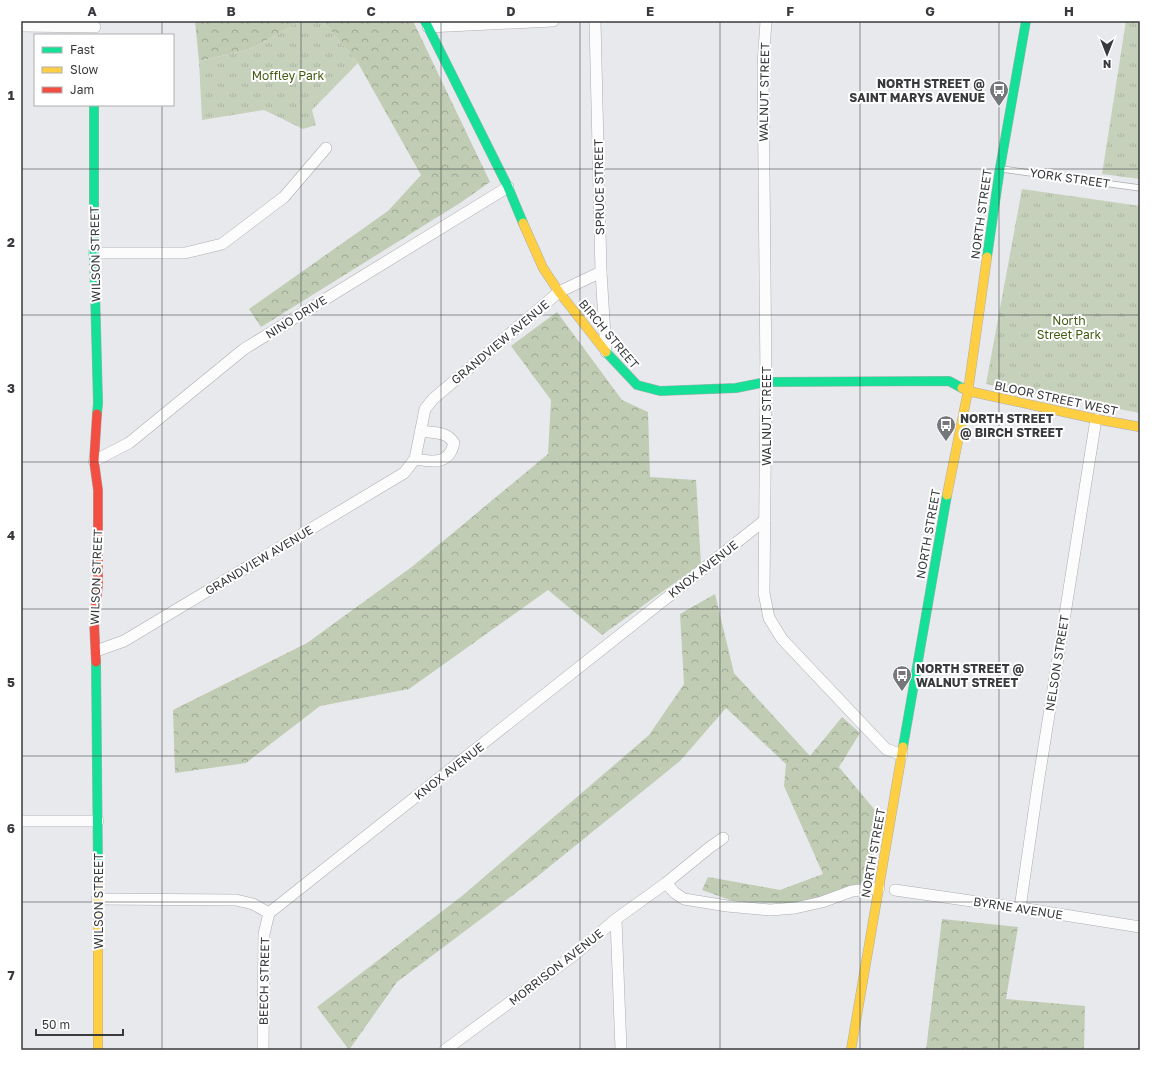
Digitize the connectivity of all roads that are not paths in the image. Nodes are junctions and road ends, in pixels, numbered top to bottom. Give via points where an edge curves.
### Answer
1 (553, 21) edge
2 (595, 21) edge
3 (766, 21) edge
4 (1026, 21) edge
5 (427, 23) edge
6 (21, 26) edge
7 (95, 28) edge
8 (94, 106) edge
9 (326, 148) dead end
10 (1000, 168) junction
11 (508, 187) junction
12 (1140, 188) edge
13 (94, 253) junction
14 (601, 272) junction
15 (559, 292) junction
16 (606, 352) junction
17 (766, 382) junction
18 (968, 391) junction
19 (1096, 419) junction
20 (1140, 427) edge
21 (421, 432) junction
22 (415, 459) junction
23 (94, 460) junction
24 (765, 520) junction
25 (96, 651) junction
26 (902, 755) junction
27 (21, 821) edge
28 (98, 821) junction
29 (723, 838) dead end
30 (666, 883) junction
31 (879, 888) junction
32 (895, 890) dead end
33 (97, 899) junction
34 (1020, 908) junction
35 (269, 913) junction
36 (616, 919) junction
37 (1140, 927) edge
38 (98, 1050) edge
39 (263, 1050) edge
40 (445, 1050) edge
41 (621, 1050) edge
42 (851, 1050) edge

1 - 5 street
2 - 14 street, SPRUCE STREET
3 - 17 street, WALNUT STREET via 763,66
4 - 10 street, NORTH STREET
5 - 11 street, BIRCH STREET
6 - 7 street
8 - 13 street, WILSON STREET
9 - 13 street via 284,197 222,244 185,253
10 - 12 lane, YORK STREET
10 - 18 street, NORTH STREET
11 - 15 street, BIRCH STREET via 543,268
11 - 23 street, NINO DRIVE via 244,349 129,442
13 - 23 street, WILSON STREET via 98,403
14 - 15 street, GRANDVIEW AVENUE
14 - 16 street, SPRUCE STREET
15 - 16 street, BIRCH STREET
15 - 21 street, GRANDVIEW AVENUE via 433,399 425,409
16 - 17 street, BIRCH STREET via 637,385 660,391 736,388
17 - 18 street, BIRCH STREET via 949,381
17 - 24 street, WALNUT STREET
18 - 19 street, BLOOR STREET WEST
18 - 26 street, NORTH STREET via 949,482
19 - 20 street, BLOOR STREET WEST
19 - 34 street, NELSON STREET
21 - 22 street, GRANDVIEW AVENUE
21 - 22 street via 445,434 454,443 452,452 443,460 429,462
22 - 25 street, GRANDVIEW AVENUE via 404,473 131,637
23 - 25 street, WILSON STREET via 98,490 98,584 94,621
24 - 26 street, WALNUT STREET via 764,593 769,618 782,639 886,749
24 - 35 street, KNOX AVENUE
25 - 28 street, WILSON STREET
26 - 31 street, NORTH STREET
27 - 28 street
28 - 33 street, WILSON STREET
29 - 30 street, MORRISON AVENUE
30 - 31 street via 684,899 770,910 795,908 852,891
30 - 36 street, MORRISON AVENUE
31 - 42 street, NORTH STREET
32 - 34 street, BYRNE AVENUE
33 - 35 street via 236,900 253,904
33 - 38 street, WILSON STREET
34 - 37 street, BYRNE AVENUE
35 - 39 street, BEECH STREET via 264,934
36 - 40 street, MORRISON AVENUE via 574,955
36 - 41 street

